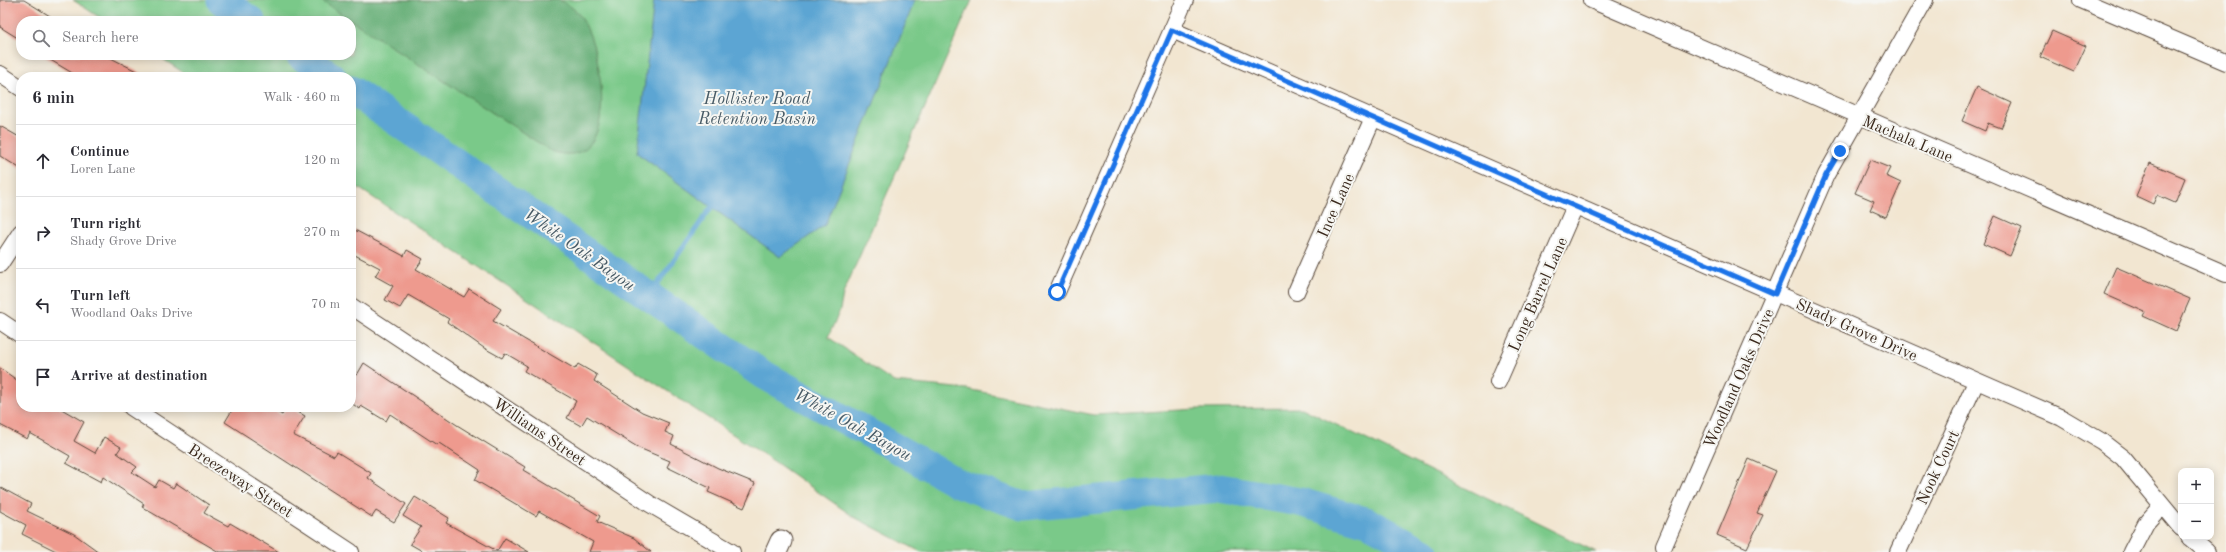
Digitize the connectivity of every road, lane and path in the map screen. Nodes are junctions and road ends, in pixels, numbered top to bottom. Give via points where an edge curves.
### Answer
1 (1185, 0) edge
2 (1591, 0) edge
3 (1925, 0) edge
4 (2081, 0) edge
5 (1172, 30) junction
6 (2226, 62) edge
7 (0, 74) edge
8 (16, 85) edge
9 (1860, 117) junction
10 (1373, 118) junction
11 (1575, 206) junction
12 (16, 240) edge
13 (0, 264) edge
14 (2226, 274) edge
15 (1057, 292) dead end
16 (1296, 292) dead end
17 (1775, 294) junction
18 (356, 309) edge
19 (0, 321) edge
20 (16, 331) edge
21 (1498, 382) dead end
22 (1976, 382) junction
23 (139, 412) edge
24 (2161, 506) junction
25 (2178, 525) edge
26 (2193, 540) edge
27 (1664, 546) dead end
28 (351, 552) edge
29 (732, 552) edge
30 (1898, 552) edge
31 (2131, 552) edge
32 (2207, 552) edge

1 - 5 street
2 - 9 street, Machala Lane
3 - 9 street, Woodland Oaks Drive
4 - 6 street
5 - 10 street, Shady Grove Drive
5 - 15 street
7 - 8 street
9 - 14 street, Machala Lane
9 - 17 street, Woodland Oaks Drive via 1826,175
10 - 11 street, Shady Grove Drive
10 - 16 street, Ince Lane
11 - 17 street, Shady Grove Drive
11 - 21 street, Long Barrel Lane
12 - 13 street
17 - 22 street, Shady Grove Drive
17 - 27 street, Woodland Oaks Drive
18 - 29 street, Williams Street via 650,504
19 - 20 street
22 - 24 street, Shady Grove Drive via 2062,418 2101,441 2123,458
22 - 30 street, Nook Court
23 - 28 street, Breezeway Street
24 - 25 street, Shady Grove Drive
24 - 31 street via 2146,522
26 - 32 street

